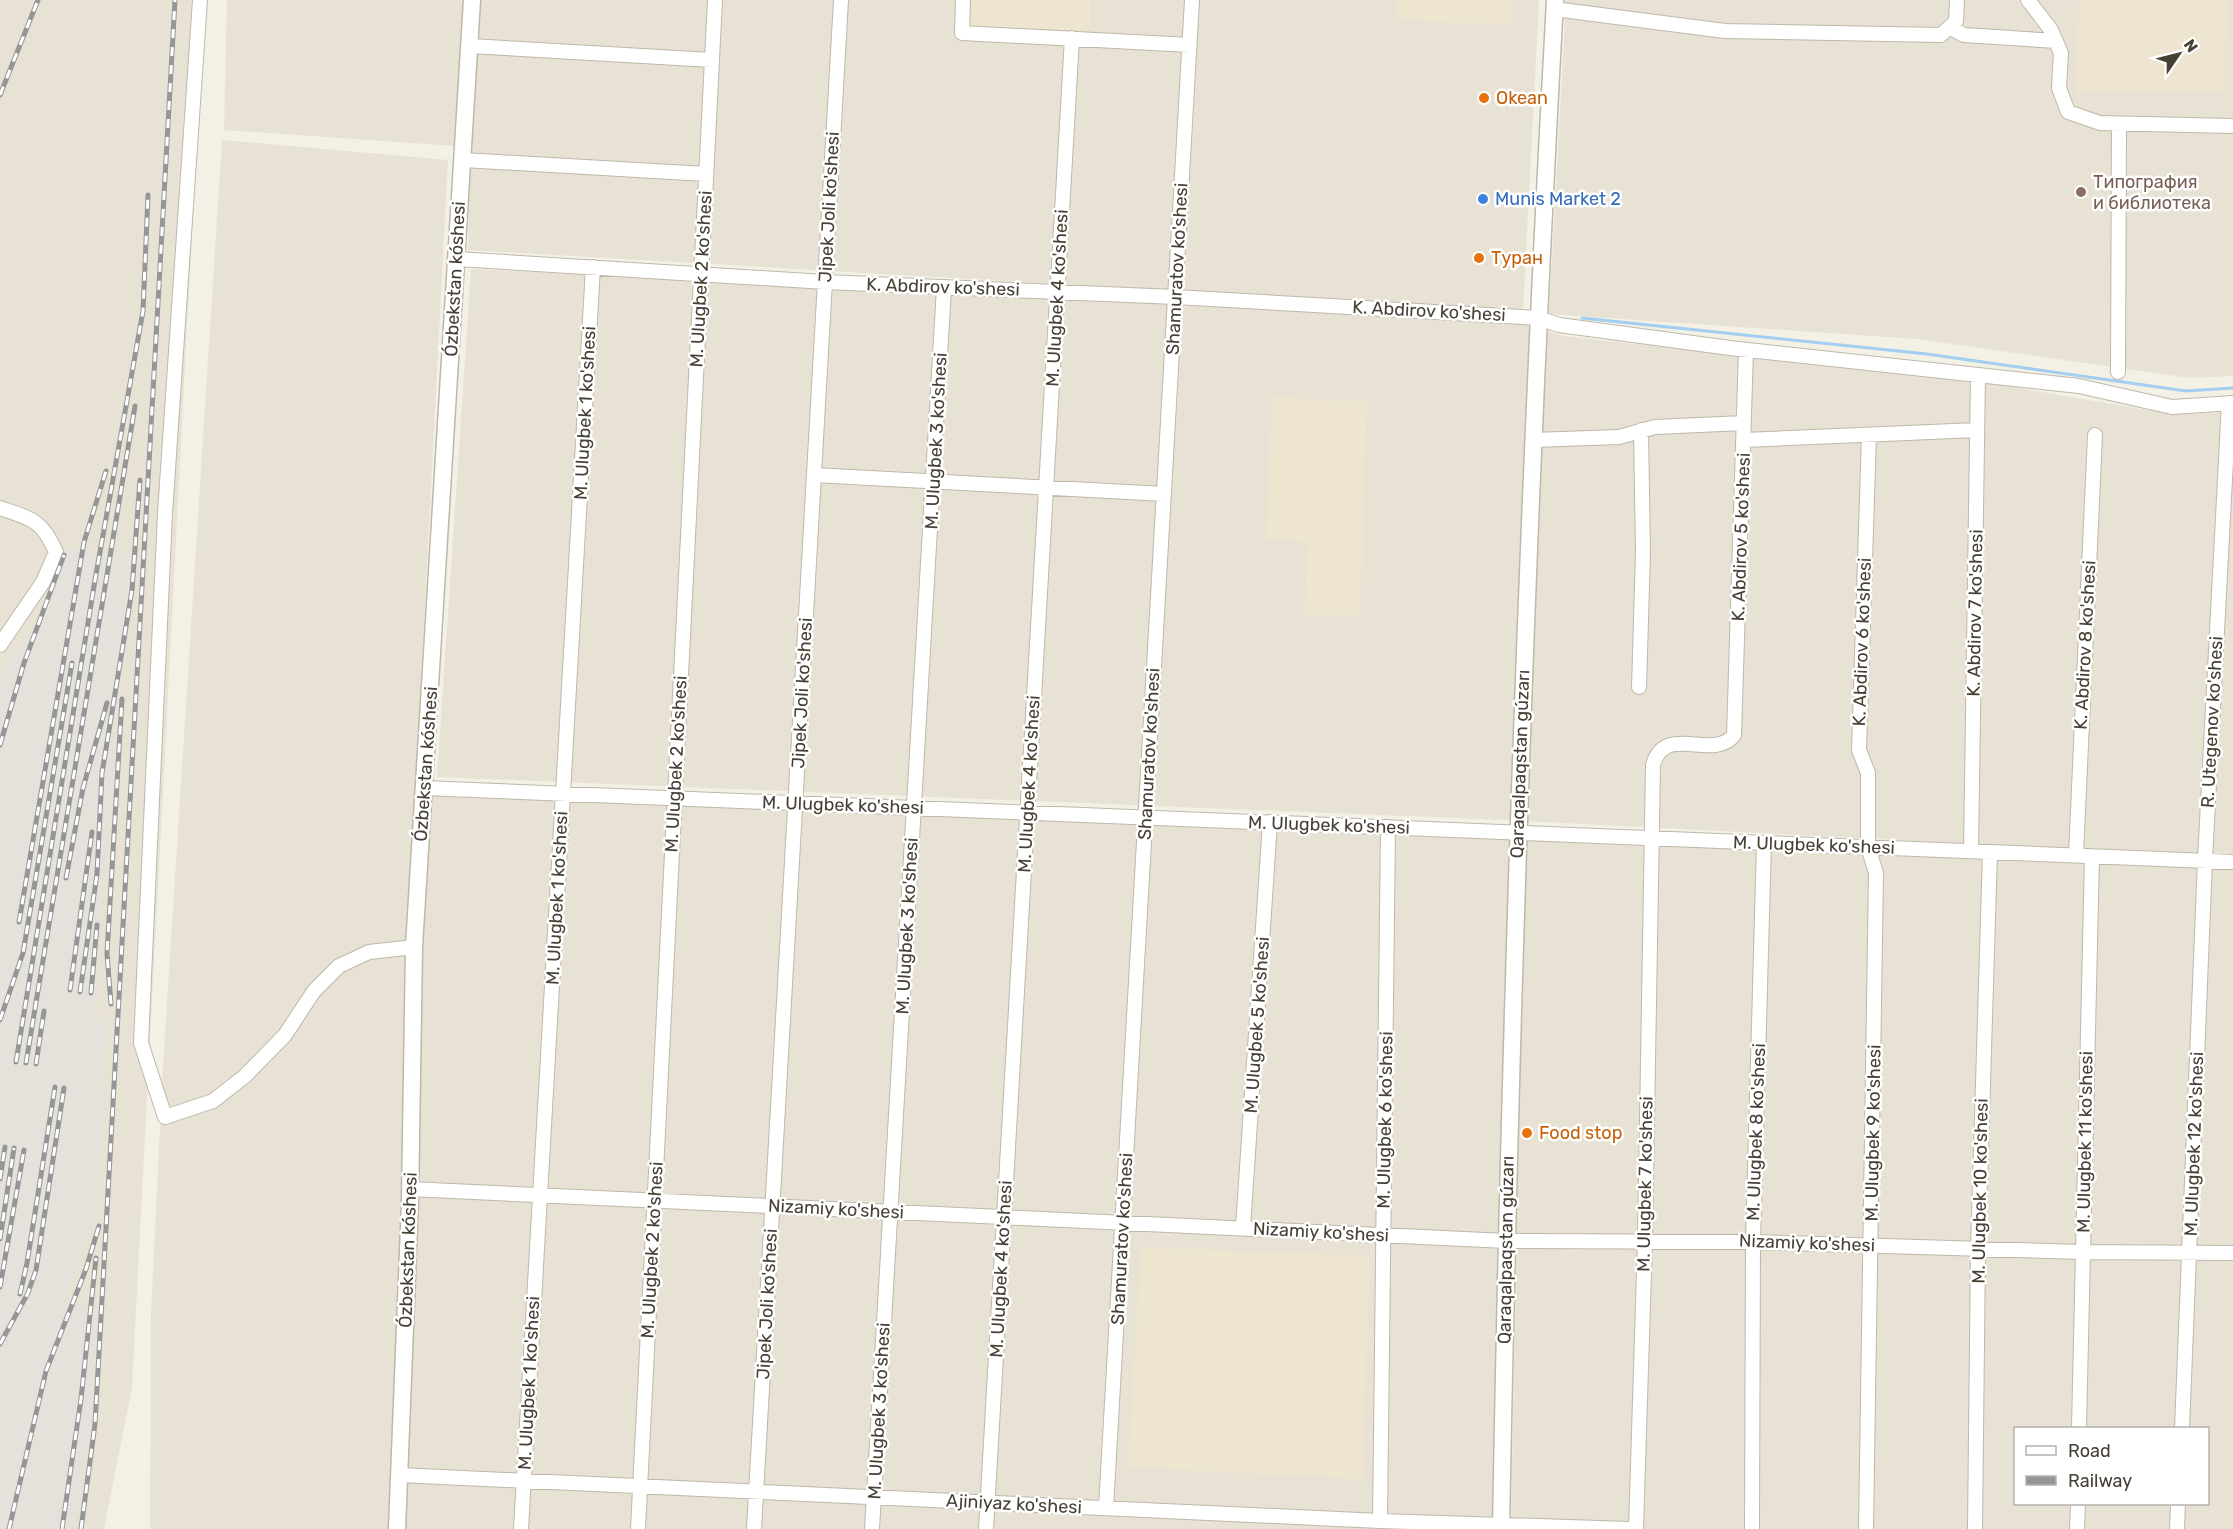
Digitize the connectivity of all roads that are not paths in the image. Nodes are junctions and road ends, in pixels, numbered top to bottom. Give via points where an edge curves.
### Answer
1 (200, 0) edge
2 (472, 0) edge
3 (715, 0) edge
4 (841, 0) edge
5 (963, 0) edge
6 (1192, 0) edge
7 (1958, 0) edge
8 (2028, 0) edge
9 (1554, 4) edge
10 (1951, 28) junction
11 (1072, 38) junction
12 (2056, 41) junction
13 (1190, 45) junction
14 (470, 46) junction
15 (712, 60) junction
16 (2119, 124) junction
17 (2233, 126) edge
18 (463, 160) junction
19 (706, 174) junction
20 (457, 259) junction
21 (593, 267) junction
22 (701, 274) junction
23 (825, 282) junction
24 (944, 287) junction
25 (1057, 292) junction
26 (1175, 297) junction
27 (1538, 318) junction
28 (1746, 350) junction
29 (2118, 372) dead end
30 (1978, 375) junction
31 (2231, 403) edge
32 (1744, 423) junction
33 (1641, 430) junction
34 (1977, 430) junction
35 (1869, 435) junction
36 (2095, 435) dead end
37 (1533, 440) junction
38 (1744, 440) junction
39 (814, 475) junction
40 (933, 481) junction
41 (1046, 488) junction
42 (1164, 494) junction
43 (0, 508) edge
44 (0, 645) edge
45 (1639, 687) dead end
46 (1736, 725) joint
47 (424, 788) junction
48 (563, 794) junction
49 (674, 798) junction
50 (795, 803) junction
51 (914, 808) junction
52 (1028, 812) junction
53 (1146, 817) junction
54 (1270, 822) junction
55 (1388, 827) junction
56 (1517, 834) junction
57 (1651, 838) junction
58 (1764, 843) junction
59 (1868, 847) junction
60 (1971, 851) junction
61 (1990, 852) junction
62 (2076, 855) junction
63 (2092, 856) junction
64 (2205, 860) junction
65 (2233, 862) edge
66 (414, 947) junction
67 (410, 1189) junction
68 (540, 1196) junction
69 (654, 1201) junction
70 (773, 1206) junction
71 (891, 1212) junction
72 (1004, 1217) junction
73 (1123, 1223) junction
74 (1243, 1228) junction
75 (1383, 1235) junction
76 (1645, 1240) junction
77 (1506, 1241) junction
78 (1753, 1242) junction
79 (1872, 1245) junction
80 (1978, 1249) junction
81 (2082, 1252) junction
82 (2190, 1253) junction
83 (2233, 1253) edge
84 (2079, 1427) edge
85 (2182, 1427) edge
86 (400, 1475) junction
87 (524, 1481) junction
88 (640, 1487) junction
89 (756, 1492) junction
90 (874, 1498) junction
91 (988, 1503) junction
92 (2078, 1505) edge
93 (2178, 1505) edge
94 (1106, 1509) junction
95 (1380, 1521) junction
96 (1339, 1524) edge
97 (1501, 1527) edge
98 (397, 1529) edge
99 (521, 1529) edge
100 (638, 1529) edge
101 (754, 1529) edge
102 (872, 1529) edge
103 (986, 1529) edge
104 (1629, 1529) edge
105 (1636, 1529) edge
106 (1752, 1529) edge
107 (1866, 1529) edge
108 (1975, 1529) edge
109 (2077, 1529) edge
110 (2177, 1529) edge

1 - 66 street via 165,513 141,1043 165,1117 213,1101 245,1076 285,1035 314,991 339,966 369,952
2 - 14 street, Ózbekstan kóshesi
3 - 15 street, M. Ulugbek 2 ko'shesi
4 - 23 street, Jipek Joli ko'shesi
5 - 11 street via 962,33
6 - 13 street, Shamuratov ko'shesi
7 - 10 street via 1956,21
8 - 12 street
9 - 10 street via 1725,31 1941,35
9 - 27 street, Qaraqalpaqstan gúzarı
10 - 12 street via 1964,34
11 - 13 street
11 - 25 street, M. Ulugbek 4 ko'shesi
12 - 16 street via 2061,53 2059,88 2068,112 2100,123
13 - 26 street, Shamuratov ko'shesi
14 - 15 street
14 - 18 street, Ózbekstan kóshesi
15 - 19 street, M. Ulugbek 2 ko'shesi
16 - 17 street
16 - 29 street
18 - 19 street
18 - 20 street, Ózbekstan kóshesi
19 - 22 street, M. Ulugbek 2 ko'shesi
20 - 21 street, K. Abdirov ko'shesi
20 - 47 street, Ózbekstan kóshesi
21 - 22 street, K. Abdirov ko'shesi
21 - 48 street, M. Ulugbek 1 ko'shesi
22 - 23 street, K. Abdirov ko'shesi
22 - 49 street, M. Ulugbek 2 ko'shesi
23 - 24 street, K. Abdirov ko'shesi
23 - 39 street, Jipek Joli ko'shesi
24 - 25 street, K. Abdirov ko'shesi
24 - 40 street, M. Ulugbek 3 ko'shesi
25 - 26 street, K. Abdirov ko'shesi
25 - 41 street, M. Ulugbek 4 ko'shesi
26 - 27 street, K. Abdirov ko'shesi
26 - 42 street, Shamuratov ko'shesi
27 - 28 street, K. Abdirov ko'shesi via 1559,325
27 - 37 street, Qaraqalpaqstan gúzarı
28 - 30 street, K. Abdirov ko'shesi
28 - 32 street, K. Abdirov 5 ko'shesi
30 - 31 street, K. Abdirov ko'shesi via 2079,386 2172,407
30 - 34 street, K. Abdirov 7 ko'shesi
31 - 64 street, R. Utegenov ko'shesi
32 - 33 street
32 - 38 street, K. Abdirov 5 ko'shesi
33 - 37 street via 1619,437
33 - 45 street
34 - 35 street
34 - 60 street, K. Abdirov 7 ko'shesi
35 - 38 street
35 - 59 street, K. Abdirov 6 ko'shesi via 1859,750 1868,773
36 - 62 street, K. Abdirov 8 ko'shesi
37 - 56 street, Qaraqalpaqstan gúzarı
38 - 46 street, K. Abdirov 5 ko'shesi
39 - 40 street
39 - 50 street, Jipek Joli ko'shesi
40 - 41 street
40 - 51 street, M. Ulugbek 3 ko'shesi
41 - 42 street
41 - 52 street, M. Ulugbek 4 ko'shesi
42 - 53 street, Shamuratov ko'shesi
43 - 44 street via 36,521 56,552 43,582
46 - 57 street, M. Ulugbek 7 ko'shesi via 1734,735 1724,743 1671,744 1656,756
47 - 48 street, M. Ulugbek ko'shesi
47 - 66 street, Ózbekstan kóshesi
48 - 49 street, M. Ulugbek ko'shesi
48 - 68 street, M. Ulugbek 1 ko'shesi
49 - 50 street, M. Ulugbek ko'shesi
49 - 69 street, M. Ulugbek 2 ko'shesi
50 - 51 street, M. Ulugbek ko'shesi
50 - 70 street, Jipek Joli ko'shesi
51 - 52 street, M. Ulugbek ko'shesi
51 - 71 street, M. Ulugbek 3 ko'shesi
52 - 53 street, M. Ulugbek ko'shesi
52 - 72 street, M. Ulugbek 4 ko'shesi
53 - 54 street, M. Ulugbek ko'shesi
53 - 73 street, Shamuratov ko'shesi
54 - 55 street, M. Ulugbek ko'shesi
54 - 74 street, M. Ulugbek 5 ko'shesi
55 - 56 street, M. Ulugbek ko'shesi
55 - 75 street, M. Ulugbek 6 ko'shesi
56 - 57 street, M. Ulugbek ko'shesi
56 - 77 street, Qaraqalpaqstan gúzarı
57 - 58 street, M. Ulugbek ko'shesi
57 - 76 street, M. Ulugbek 7 ko'shesi
58 - 59 street, M. Ulugbek ko'shesi
58 - 78 street, M. Ulugbek 8 ko'shesi
59 - 60 street, M. Ulugbek ko'shesi
59 - 79 street, M. Ulugbek 9 ko'shesi via 1876,873
60 - 61 street, M. Ulugbek ko'shesi
61 - 62 street, M. Ulugbek ko'shesi
61 - 80 street, M. Ulugbek 10 ko'shesi
62 - 63 street, M. Ulugbek ko'shesi
63 - 64 street, M. Ulugbek ko'shesi
63 - 81 street, M. Ulugbek 11 ko'shesi
64 - 65 street, M. Ulugbek ko'shesi
64 - 82 street, M. Ulugbek 12 ko'shesi
66 - 67 street, Ózbekstan kóshesi
67 - 68 street, Nizamiy ko'shesi
67 - 86 street, Ózbekstan kóshesi
68 - 69 street, Nizamiy ko'shesi
68 - 87 street, M. Ulugbek 1 ko'shesi
69 - 70 street, Nizamiy ko'shesi
69 - 88 street, M. Ulugbek 2 ko'shesi
70 - 71 street, Nizamiy ko'shesi
70 - 89 street, Jipek Joli ko'shesi
71 - 72 street, Nizamiy ko'shesi
71 - 90 street, M. Ulugbek 3 ko'shesi
72 - 73 street, Nizamiy ko'shesi
72 - 91 street, M. Ulugbek 4 ko'shesi
73 - 74 street, Nizamiy ko'shesi
73 - 94 street, Shamuratov ko'shesi
74 - 75 street, Nizamiy ko'shesi
75 - 77 street, Nizamiy ko'shesi
75 - 95 street, M. Ulugbek 6 ko'shesi
76 - 77 street, Nizamiy ko'shesi
76 - 78 street, Nizamiy ko'shesi
76 - 105 street, M. Ulugbek 7 ko'shesi
77 - 97 street, Qaraqalpaqstan gúzarı
78 - 79 street, Nizamiy ko'shesi
78 - 106 street, M. Ulugbek 8 ko'shesi
79 - 80 street, Nizamiy ko'shesi
79 - 107 street, M. Ulugbek 9 ko'shesi
80 - 81 street, Nizamiy ko'shesi
80 - 108 street, M. Ulugbek 10 ko'shesi
81 - 82 street, Nizamiy ko'shesi
81 - 84 street, M. Ulugbek 11 ko'shesi
82 - 83 street, Nizamiy ko'shesi
82 - 85 street, M. Ulugbek 12 ko'shesi
86 - 87 street, Ajiniyaz ko'shesi
86 - 98 street, Ózbekstan kóshesi
87 - 88 street, Ajiniyaz ko'shesi
87 - 99 street, M. Ulugbek 1 ko'shesi
88 - 89 street, Ajiniyaz ko'shesi
88 - 100 street, M. Ulugbek 2 ko'shesi
89 - 90 street, Ajiniyaz ko'shesi
89 - 101 street, Jipek Joli ko'shesi
90 - 91 street, Ajiniyaz ko'shesi
90 - 102 street, M. Ulugbek 3 ko'shesi
91 - 94 street, Ajiniyaz ko'shesi
91 - 103 street, M. Ulugbek 4 ko'shesi
92 - 109 street
93 - 110 street
94 - 96 street, Ajiniyaz ko'shesi
95 - 96 street, Ajiniyaz ko'shesi
95 - 97 street, Ajiniyaz ko'shesi
97 - 104 street, Ajiniyaz ko'shesi

